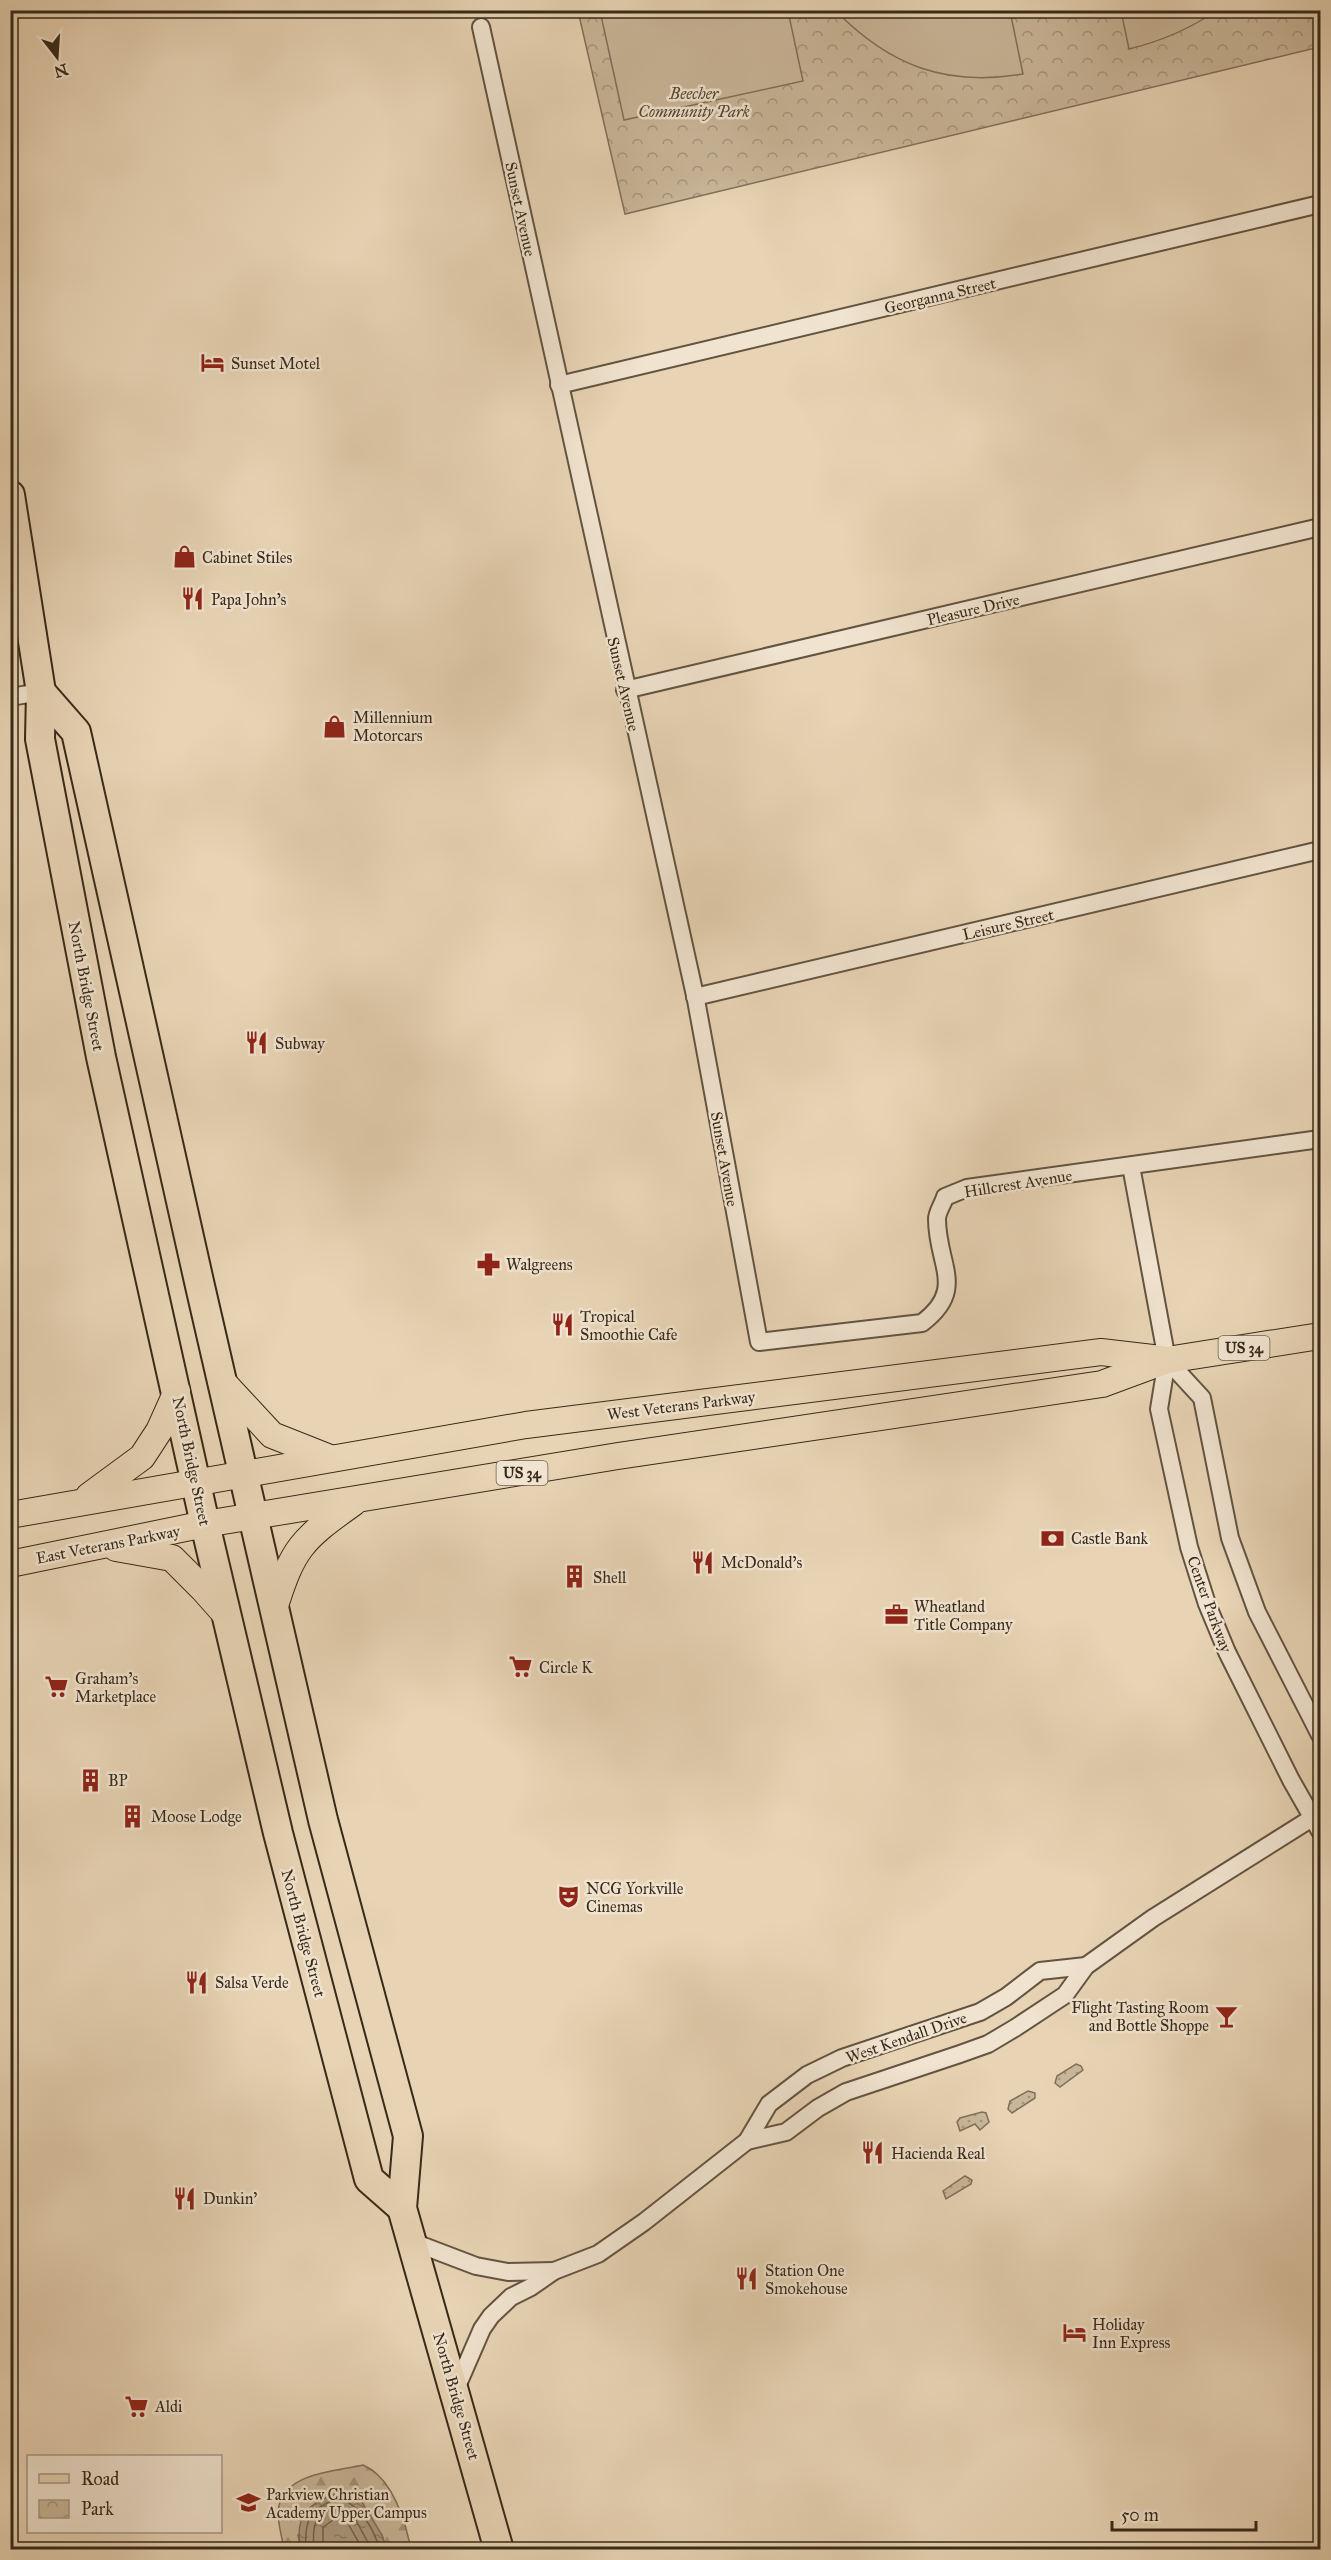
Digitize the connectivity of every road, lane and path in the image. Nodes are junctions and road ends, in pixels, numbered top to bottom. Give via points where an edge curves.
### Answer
1 (481, 27) dead end
2 (1320, 204) edge
3 (559, 385) junction
4 (10, 495) edge
5 (1320, 528) edge
6 (626, 690) junction
7 (41, 692) junction
8 (10, 697) edge
9 (1320, 850) edge
10 (695, 997) junction
11 (1320, 1139) edge
12 (1131, 1166) junction
13 (1320, 1336) edge
14 (759, 1342) joint
15 (1167, 1360) junction
16 (221, 1380) junction
17 (177, 1391) junction
18 (331, 1458) junction
19 (243, 1473) junction
20 (197, 1481) junction
21 (358, 1500) junction
22 (79, 1502) junction
23 (10, 1515) edge
24 (253, 1518) junction
25 (205, 1524) junction
26 (95, 1546) junction
27 (10, 1564) edge
28 (274, 1609) junction
29 (227, 1616) junction
30 (1320, 1735) edge
31 (1318, 1821) edge
32 (1086, 1966) junction
33 (747, 2141) junction
34 (402, 2208) junction
35 (413, 2242) junction
36 (554, 2271) junction
37 (455, 2391) junction
38 (499, 2550) edge

1 - 3 street, Sunset Avenue
2 - 3 street, Georganna Street
3 - 6 street, Sunset Avenue
4 - 7 highway, North Bridge Street
5 - 6 street, Pleasure Drive
6 - 10 street, Sunset Avenue
7 - 8 street
7 - 16 highway, North Bridge Street via 76,732
7 - 17 highway, North Bridge Street via 40,739 100,1057
9 - 10 street, Leisure Street
10 - 14 street, Sunset Avenue
11 - 12 street, Hillcrest Avenue
12 - 14 street, Hillcrest Avenue via 967,1188 945,1197 937,1217 948,1290 940,1310 922,1323
12 - 15 street, Center Parkway
13 - 15 main road, West Veterans Parkway / US 34
15 - 18 main road, West Veterans Parkway / US 34 via 1101,1352 611,1412
15 - 21 main road, West Veterans Parkway / US 34 via 1102,1384 618,1456
15 - 30 street via 1202,1398 1230,1538 1257,1612
15 - 31 street, Center Parkway via 1159,1409 1182,1519 1207,1604 1263,1727
16 - 18 main road via 272,1435
16 - 19 highway, North Bridge Street
17 - 20 highway, North Bridge Street
17 - 22 main road via 142,1457
18 - 19 main road, West Veterans Parkway / US 34
19 - 20 main road, West Veterans Parkway / US 34
19 - 24 highway, North Bridge Street
20 - 22 main road, US 34
20 - 25 highway, North Bridge Street
21 - 24 main road, West Veterans Parkway / US 34
21 - 28 main road via 299,1546 287,1567
22 - 23 main road, US 34
24 - 25 main road, West Veterans Parkway / US 34
24 - 28 highway, North Bridge Street
25 - 26 main road, East Veterans Parkway / US 34
25 - 29 highway, North Bridge Street
26 - 27 main road, East Veterans Parkway / US 34
26 - 29 main road via 171,1558
28 - 34 highway, North Bridge Street via 326,1831 408,2136
29 - 34 highway, North Bridge Street via 278,1833 369,2179
31 - 32 street, West Kendall Drive via 1153,1918
32 - 33 street, West Kendall Drive via 1065,1995 988,2044 846,2092 786,2132
32 - 33 street, West Kendall Drive via 1040,1971 980,2012 842,2058 807,2076 769,2104
33 - 36 street, West Kendall Drive via 598,2254
34 - 35 highway, North Bridge Street
35 - 36 street, West Kendall Drive via 476,2266 508,2272
35 - 37 highway, North Bridge Street
36 - 37 street, West Kendall Drive via 511,2297 490,2316
37 - 38 highway, North Bridge Street

